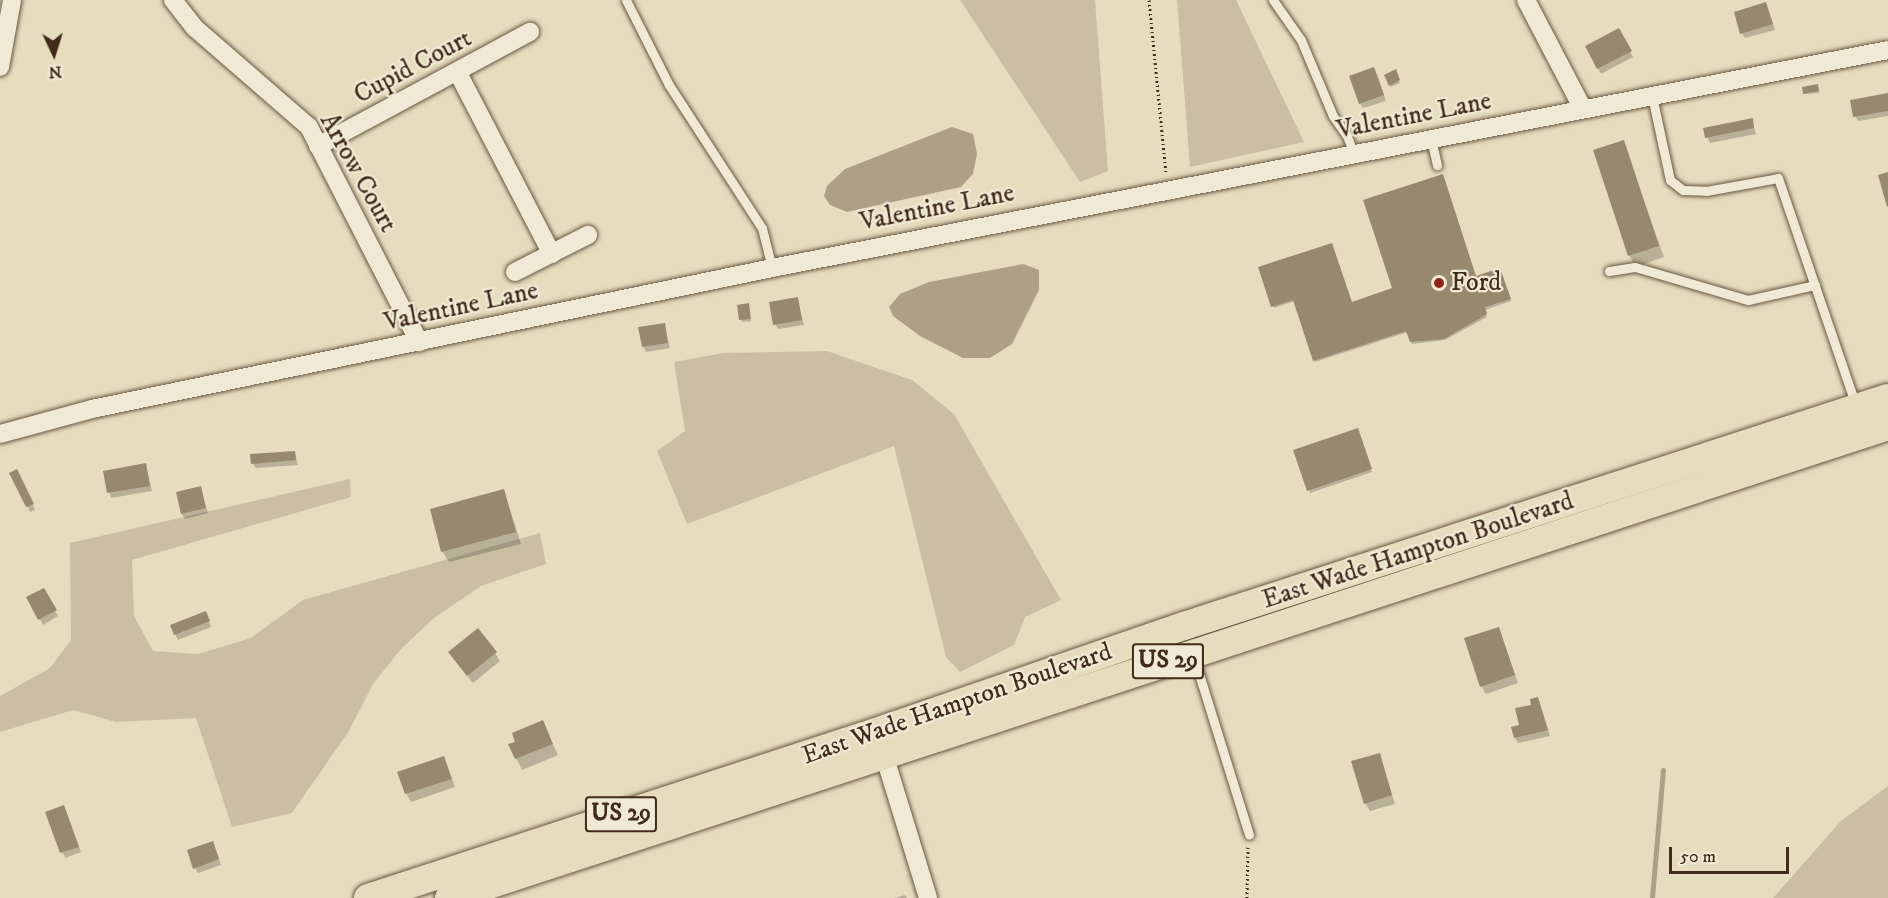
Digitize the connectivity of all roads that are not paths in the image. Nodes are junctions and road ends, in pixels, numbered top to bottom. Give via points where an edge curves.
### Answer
1 (12, 0) edge
2 (173, 0) edge
3 (626, 0) edge
4 (1273, 0) edge
5 (1526, 0) edge
6 (531, 32) dead end
7 (1888, 50) edge
8 (0, 67) edge
9 (458, 73) junction
10 (1652, 96) junction
11 (1583, 109) junction
12 (1431, 139) junction
13 (318, 146) junction
14 (1354, 154) junction
15 (1437, 165) dead end
16 (588, 235) dead end
17 (552, 254) junction
18 (772, 268) junction
19 (1609, 271) dead end
20 (515, 272) dead end
21 (1815, 285) junction
22 (419, 342) junction
23 (1888, 398) edge
24 (1870, 422) edge
25 (0, 434) edge
26 (1192, 653) junction
27 (880, 744) junction
28 (1249, 835) road end
29 (502, 866) junction
30 (368, 898) edge
31 (449, 898) edge
32 (928, 898) edge

1 - 8 street
2 - 13 street, Arrow Court via 195,28 309,127
3 - 18 lane via 669,85 762,228
4 - 14 lane via 1301,40 1333,116
5 - 11 street
6 - 9 street, Cupid Court
7 - 10 street, Valentine Lane
9 - 13 street, Cupid Court
9 - 17 street
10 - 11 street, Valentine Lane
10 - 21 lane via 1670,180 1683,190 1706,191 1778,178
11 - 12 street, Valentine Lane
12 - 14 street, Valentine Lane
12 - 15 lane
13 - 22 street, Arrow Court
14 - 18 street, Valentine Lane
16 - 17 street
17 - 20 street
18 - 22 street, Valentine Lane
19 - 21 lane via 1635,267 1748,300
21 - 24 lane
22 - 25 street, Valentine Lane via 92,409
23 - 24 main road, East Wade Hampton Boulevard / US 29
24 - 26 main road, East Wade Hampton Boulevard / US 29
24 - 27 main road, East Wade Hampton Boulevard / US 29 via 1184,626
26 - 27 main road, East Wade Hampton Boulevard / US 29
26 - 28 lane
27 - 29 main road, East Wade Hampton Boulevard / US 29
27 - 32 street
29 - 30 main road, East Wade Hampton Boulevard / US 29
29 - 31 main road, East Wade Hampton Boulevard / US 29

